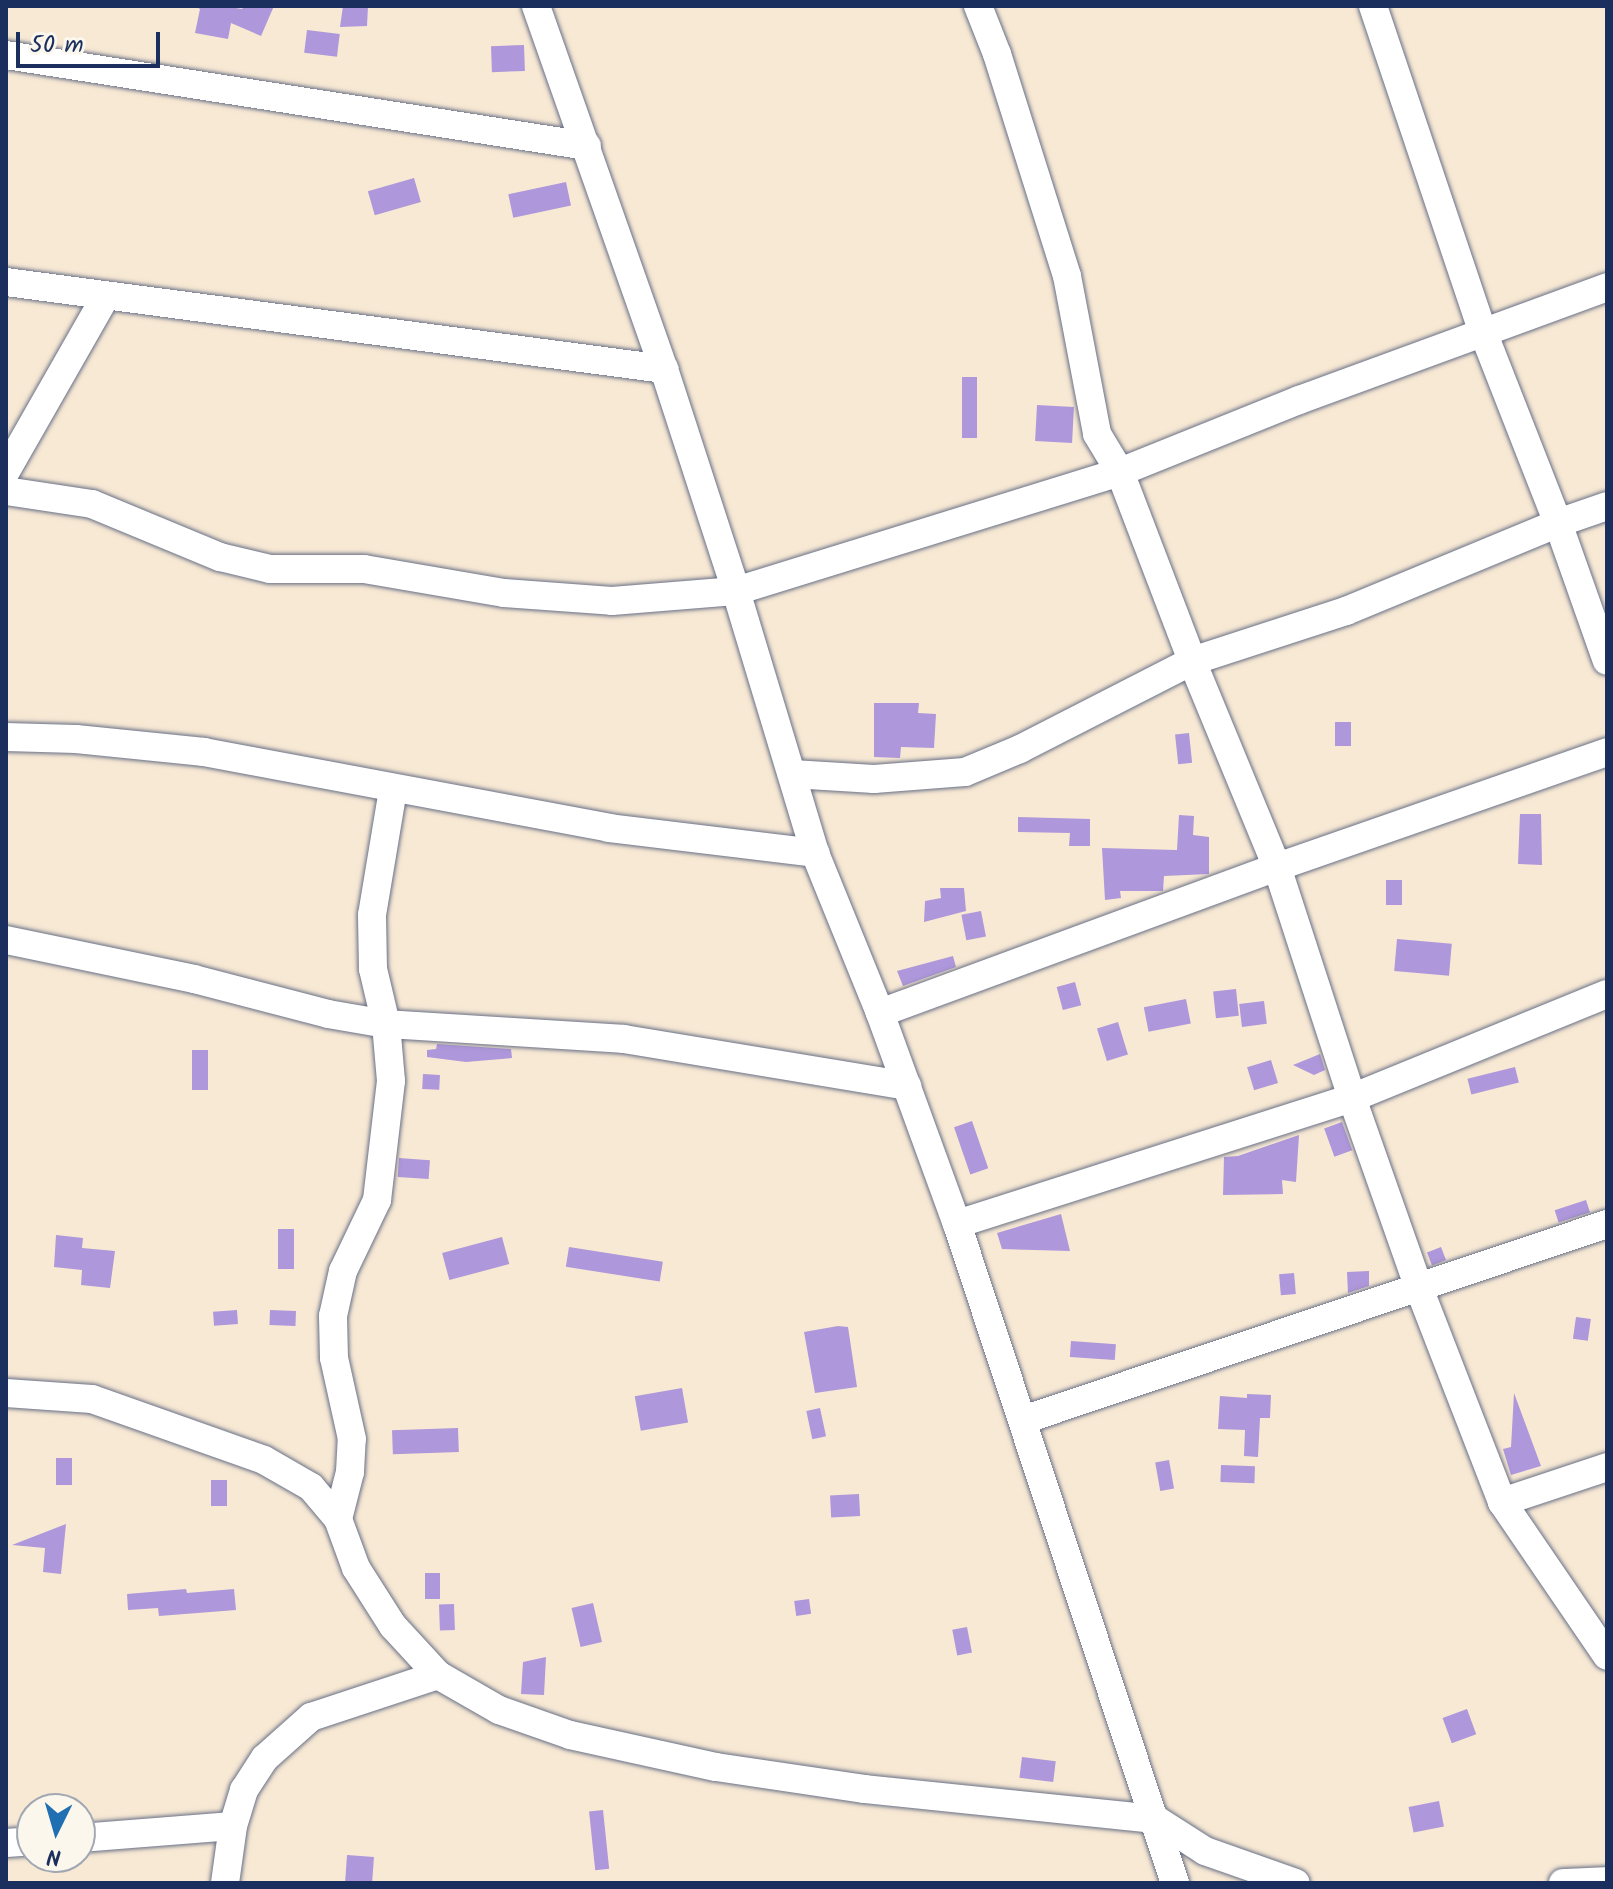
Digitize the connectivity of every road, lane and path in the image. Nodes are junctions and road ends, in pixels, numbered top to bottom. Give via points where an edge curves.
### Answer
1 (536, 6) edge
2 (978, 6) edge
3 (1373, 6) edge
4 (6, 55) edge
5 (587, 146) junction
6 (6, 282) edge
7 (1607, 287) edge
8 (106, 296) junction
9 (1483, 332) junction
10 (664, 369) junction
11 (6, 471) edge
12 (1120, 472) junction
13 (6, 491) edge
14 (1607, 506) edge
15 (1558, 523) junction
16 (736, 591) junction
17 (1192, 661) junction
18 (1607, 661) edge
19 (6, 737) edge
20 (1607, 752) edge
21 (792, 774) junction
22 (393, 789) junction
23 (815, 853) junction
24 (1277, 867) junction
25 (6, 940) edge
26 (1607, 994) edge
27 (880, 1013) junction
28 (386, 1024) junction
29 (907, 1086) junction
30 (1352, 1098) junction
31 (957, 1224) junction
32 (1607, 1224) edge
33 (1419, 1288) junction
34 (6, 1393) edge
35 (1023, 1420) junction
36 (1607, 1467) edge
37 (1502, 1502) junction
38 (338, 1519) junction
39 (1607, 1656) edge
40 (438, 1675) junction
41 (1155, 1819) junction
42 (233, 1826) junction
43 (96, 1837) edge
44 (223, 1878) edge
45 (1607, 1881) edge
46 (1175, 1883) edge
47 (1296, 1883) edge
48 (1563, 1883) edge

1 - 5 street
2 - 12 street via 1067,276 1097,434
3 - 9 street
4 - 5 street
5 - 10 street
6 - 8 street
7 - 9 street
8 - 10 street
8 - 11 street
9 - 12 street
9 - 15 street
10 - 16 street
12 - 16 street
12 - 17 street
13 - 16 street via 92,504 220,557 270,569 364,569 504,593 612,601
14 - 15 street
15 - 17 street via 1346,611
15 - 18 street
16 - 21 street
17 - 21 street via 965,772 874,779
17 - 24 street
19 - 22 street via 204,752
20 - 24 street
21 - 23 street
22 - 23 street via 609,828
22 - 28 street via 372,915 373,969
23 - 27 street
24 - 27 street
24 - 30 street
25 - 28 street
26 - 30 street
27 - 29 street
28 - 29 street via 624,1039
28 - 38 street via 391,1081 377,1200 343,1271 333,1316 334,1358 352,1439
29 - 31 street
30 - 31 street
30 - 33 street
31 - 35 street
32 - 33 street
33 - 35 street
33 - 37 street
34 - 38 street via 92,1399 264,1460 311,1487
35 - 41 street
36 - 37 street
37 - 39 street
38 - 40 street via 356,1568 393,1626
40 - 41 street via 499,1710 570,1735 716,1767 865,1789
40 - 42 street via 311,1717 265,1758 244,1790
41 - 46 street
41 - 47 street via 1205,1851
42 - 43 street
42 - 44 street
45 - 48 street

